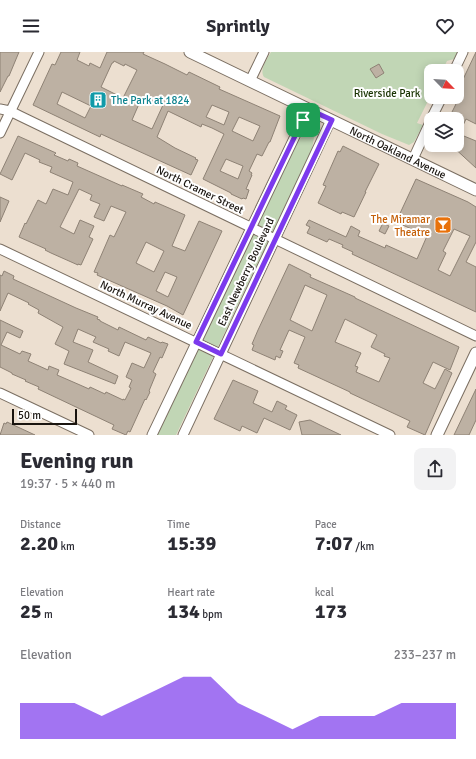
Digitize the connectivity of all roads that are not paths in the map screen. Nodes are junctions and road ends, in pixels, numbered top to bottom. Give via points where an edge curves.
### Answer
1 (39, 52) edge
2 (190, 52) edge
3 (264, 52) edge
4 (463, 52) edge
5 (457, 64) edge
6 (250, 81) junction
7 (0, 109) edge
8 (308, 109) junction
9 (10, 111) junction
10 (332, 120) junction
11 (0, 132) edge
12 (424, 135) edge
13 (413, 159) junction
14 (476, 190) edge
15 (251, 228) junction
16 (275, 239) junction
17 (0, 249) edge
18 (476, 336) edge
19 (196, 342) junction
20 (476, 353) edge
21 (221, 354) junction
22 (0, 393) edge
23 (89, 435) edge
24 (152, 435) edge
25 (183, 435) edge
26 (390, 435) edge
27 (437, 435) edge

1 - 9 street
2 - 6 main road, North Oakland Avenue
3 - 6 street
4 - 5 street
6 - 8 main road, North Oakland Avenue
7 - 9 street, North Cramer Street
8 - 10 main road, North Oakland Avenue
8 - 15 street, East Newberry Boulevard
9 - 11 street
9 - 15 street, North Cramer Street
10 - 13 main road, North Oakland Avenue
10 - 16 street, East Newberry Boulevard
12 - 13 street
13 - 14 main road, North Oakland Avenue
15 - 16 street, North Cramer Street
15 - 19 street, East Newberry Boulevard
16 - 18 street, North Cramer Street
16 - 21 street, East Newberry Boulevard
17 - 19 street, North Murray Avenue
19 - 21 street, North Murray Avenue
19 - 24 street, East Newberry Boulevard
20 - 27 main road
21 - 25 street, East Newberry Boulevard
21 - 26 street, North Murray Avenue
22 - 23 street

